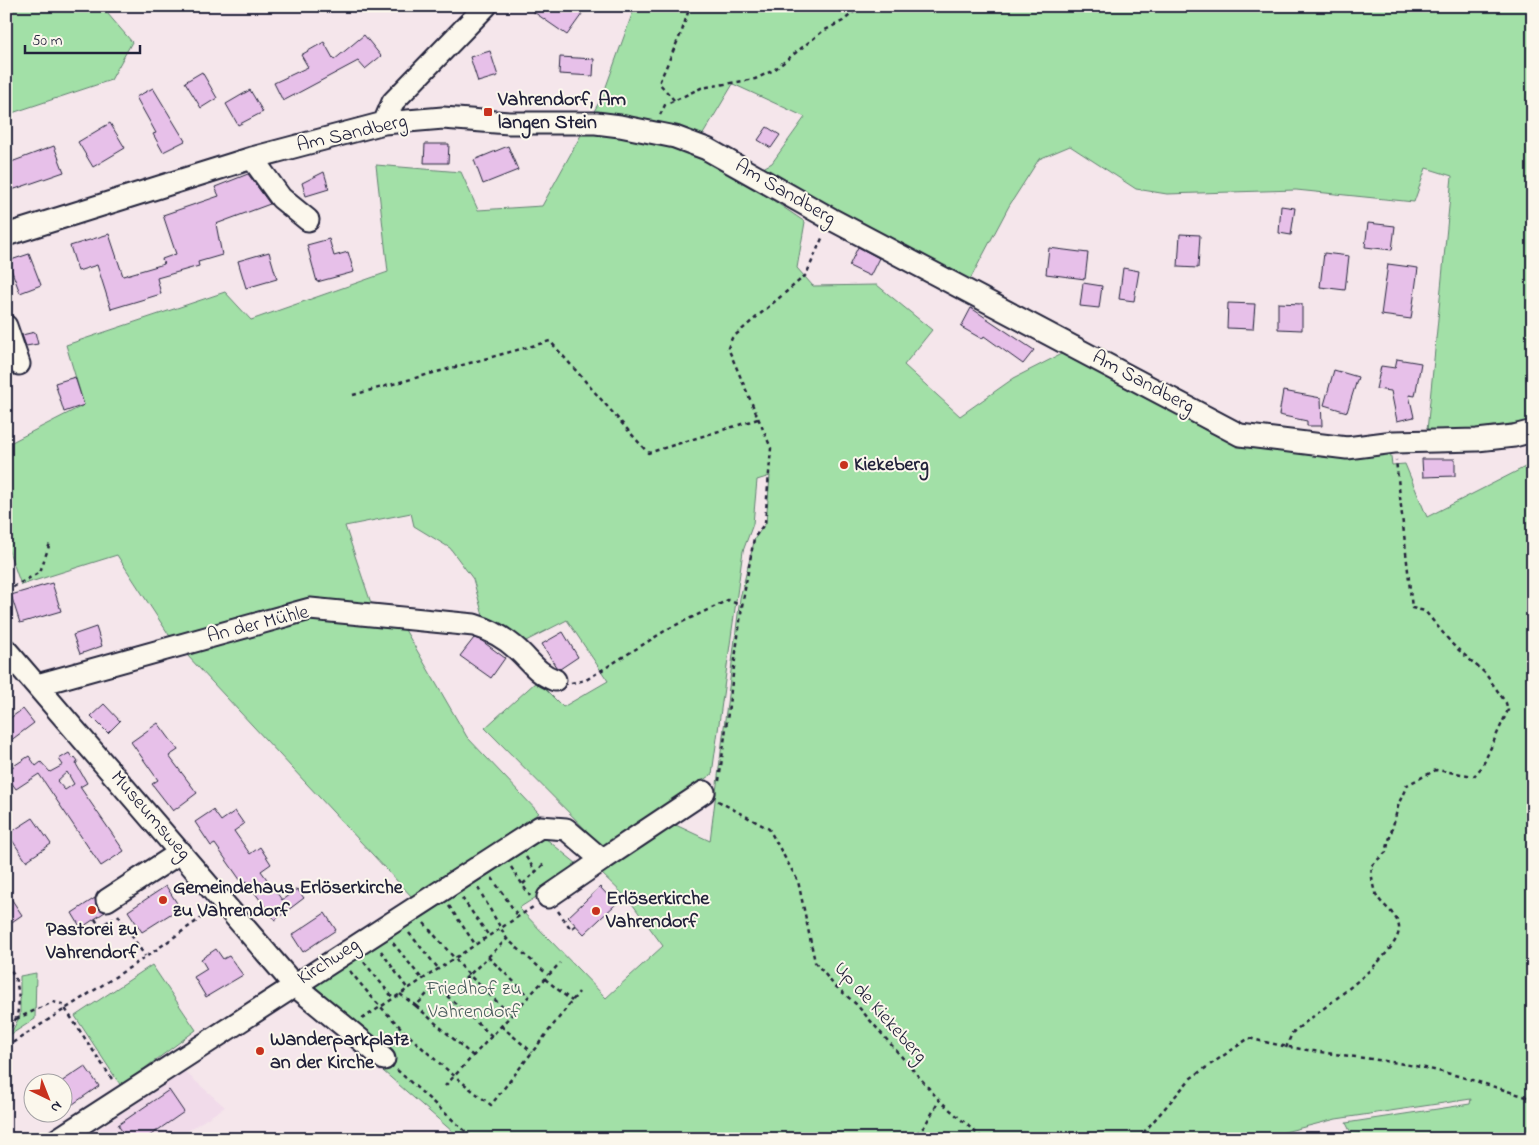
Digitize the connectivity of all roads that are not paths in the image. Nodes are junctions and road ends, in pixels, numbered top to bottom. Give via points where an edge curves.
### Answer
1 (486, 6) edge
2 (384, 123) junction
3 (252, 158) junction
4 (308, 220) dead end
5 (6, 235) edge
6 (6, 326) edge
7 (19, 364) dead end
8 (1533, 431) edge
9 (6, 650) edge
10 (554, 680) road end
11 (37, 685) junction
12 (713, 794) road end
13 (181, 852) junction
14 (602, 860) junction
15 (107, 900) dead end
16 (542, 901) road end
17 (294, 985) junction
18 (384, 1059) road end
19 (58, 1139) edge

1 - 2 street via 393,102
2 - 3 street, Am Sandberg
2 - 8 street, Am Sandberg via 443,118 509,123 596,123 666,135 707,149 830,219 1240,435 1347,448 1394,442 1477,440
3 - 4 street via 281,198
3 - 5 street, Am Sandberg
6 - 7 street
9 - 11 street, Museumsweg
10 - 11 street, An der Mühle via 542,675 518,649 493,631 474,625 310,609
11 - 13 street, Museumsweg
12 - 14 street
13 - 15 street
13 - 17 street, Museumsweg
14 - 16 street
14 - 17 street, Kirchweg via 566,829 540,827
17 - 18 street, Museumsweg
17 - 19 street, Kirchweg

